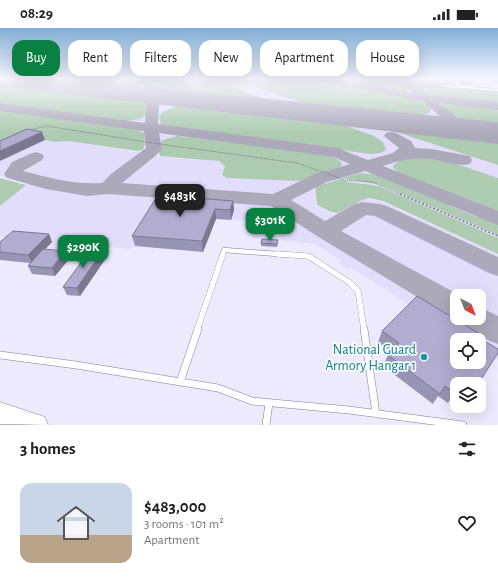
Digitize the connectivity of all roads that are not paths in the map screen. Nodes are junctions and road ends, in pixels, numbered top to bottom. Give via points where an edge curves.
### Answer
1 (0, 355) edge
2 (180, 382) junction
3 (269, 403) junction
4 (0, 413) edge
5 (376, 414) junction
6 (37, 425) edge
7 (266, 425) edge
8 (463, 425) edge

1 - 2 lane
2 - 3 lane via 218,388 252,401
2 - 5 lane via 224,250 308,256 349,282 358,291
3 - 5 lane
3 - 7 lane
4 - 6 main road
5 - 8 lane

